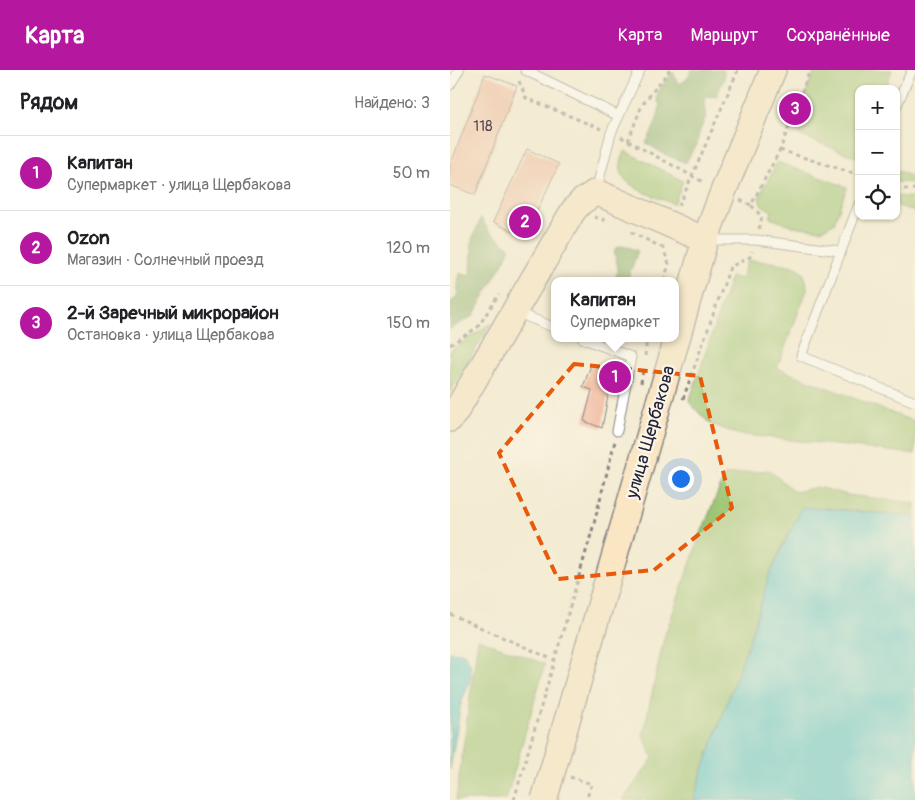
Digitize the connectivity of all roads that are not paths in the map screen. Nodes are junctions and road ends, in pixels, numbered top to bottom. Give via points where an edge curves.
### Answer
1 (459, 70) edge
2 (525, 70) edge
3 (640, 70) edge
4 (773, 70) edge
5 (912, 70) edge
6 (450, 85) edge
7 (900, 98) edge
8 (619, 116) junction
9 (596, 192) junction
10 (855, 214) edge
11 (705, 240) junction
12 (840, 252) junction
13 (514, 311) junction
14 (551, 326) edge
15 (679, 332) edge
16 (592, 342) edge
17 (676, 342) edge
18 (915, 402) edge
19 (450, 419) edge
20 (617, 431) road end
21 (544, 800) edge

1 - 6 lane
2 - 8 lane
3 - 8 lane
4 - 11 main road, улица Щербакова
5 - 7 lane
8 - 9 lane via 611,133
9 - 11 main road
9 - 13 main road via 573,211
10 - 12 lane
11 - 12 lane via 756,240
11 - 15 main road, улица Щербакова, bridge
12 - 18 lane via 801,356
13 - 14 lane
13 - 19 main road
16 - 20 lane via 631,357
17 - 21 main road, улица Щербакова, bridge

